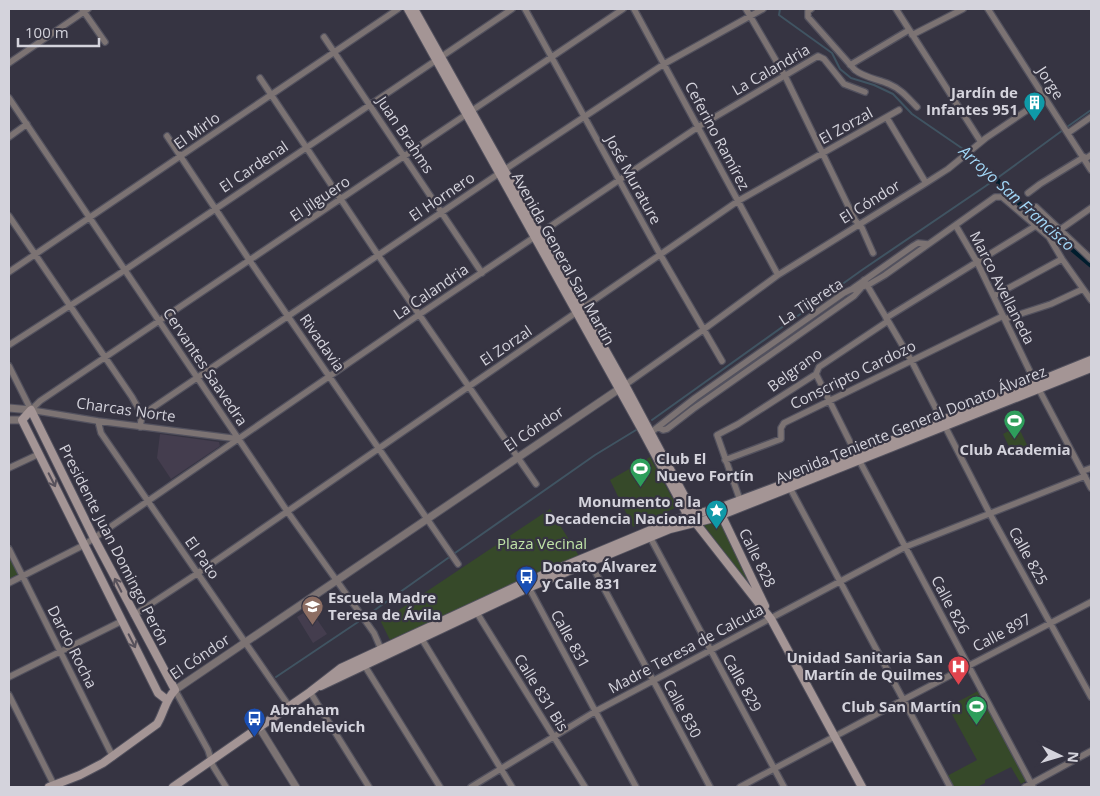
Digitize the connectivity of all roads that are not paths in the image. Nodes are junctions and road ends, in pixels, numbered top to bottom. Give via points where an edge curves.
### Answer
1 (398, 9) edge
2 (408, 9) edge
3 (414, 9) edge
4 (512, 9) edge
5 (525, 9) edge
6 (623, 9) edge
7 (634, 9) edge
8 (746, 9) edge
9 (763, 9) edge
10 (811, 9) edge
11 (896, 9) edge
12 (964, 9) edge
13 (988, 9) edge
14 (84, 10) edge
15 (750, 17) junction
16 (910, 32) junction
17 (324, 37) dead end
18 (105, 42) dead end
19 (334, 52) junction
20 (552, 57) junction
21 (439, 58) junction
22 (9, 63) edge
23 (664, 64) junction
24 (850, 65) junction
25 (785, 76) junction
26 (260, 78) dead end
27 (864, 92) dead end
28 (272, 94) junction
29 (9, 98) edge
30 (1045, 98) junction
31 (369, 104) junction
32 (917, 107) dead end
33 (899, 110) dead end
34 (470, 113) junction
35 (584, 117) junction
36 (1091, 117) edge
37 (887, 118) junction
38 (27, 124) junction
39 (698, 127) junction
40 (1066, 130) junction
41 (167, 136) dead end
42 (9, 137) edge
43 (978, 144) junction
44 (306, 146) junction
45 (823, 152) junction
46 (1091, 155) edge
47 (404, 156) junction
48 (181, 157) junction
49 (1084, 158) junction
50 (1091, 170) edge
51 (502, 172) junction
52 (619, 180) junction
53 (926, 183) junction
54 (1028, 193) dead end
55 (342, 199) junction
56 (738, 201) junction
57 (1036, 207) dead end
58 (215, 208) junction
59 (1091, 208) edge
60 (442, 212) junction
61 (9, 216) edge
62 (89, 218) junction
63 (859, 225) junction
64 (1037, 225) junction
65 (956, 226) junction
66 (1060, 229) junction
67 (537, 235) junction
68 (873, 253) dead end
69 (34, 254) junction
70 (378, 255) junction
71 (661, 256) junction
72 (1062, 259) junction
73 (1091, 259) edge
74 (250, 261) junction
75 (977, 262) junction
76 (124, 269) junction
77 (9, 272) edge
78 (482, 273) junction
79 (778, 274) junction
80 (864, 284) junction
81 (1083, 289) junction
82 (994, 296) junction
83 (1091, 300) edge
84 (70, 306) junction
85 (579, 311) junction
86 (420, 314) junction
87 (288, 316) junction
88 (1004, 318) junction
89 (887, 320) junction
90 (159, 322) junction
91 (703, 330) junction
92 (9, 345) edge
93 (104, 358) junction
94 (911, 360) junction
95 (1091, 360) edge
96 (722, 362) dead end
97 (743, 364) junction
98 (9, 366) edge
99 (1091, 368) edge
100 (746, 371) junction
101 (816, 374) junction
102 (330, 376) junction
103 (198, 377) junction
104 (469, 386) junction
105 (1037, 386) junction
106 (622, 387) junction
107 (692, 401) junction
108 (829, 402) junction
109 (699, 404) junction
110 (9, 408) edge
111 (31, 410) junction
112 (142, 415) junction
113 (9, 420) edge
114 (22, 420) junction
115 (98, 421) junction
116 (943, 423) junction
117 (140, 427) junction
118 (658, 427) junction
119 (648, 434) junction
120 (239, 439) junction
121 (379, 448) junction
122 (39, 454) junction
123 (517, 457) junction
124 (857, 457) junction
125 (725, 460) junction
126 (9, 468) edge
127 (1091, 468) edge
128 (1084, 474) junction
129 (536, 484) dead end
130 (790, 488) junction
131 (1091, 488) edge
132 (740, 500) junction
133 (148, 502) junction
134 (287, 511) junction
135 (720, 511) junction
136 (990, 514) junction
137 (692, 517) junction
138 (426, 519) junction
139 (650, 537) junction
140 (94, 538) junction
141 (84, 545) junction
142 (905, 547) junction
143 (9, 549) edge
144 (590, 562) junction
145 (458, 564) dead end
146 (198, 573) junction
147 (23, 576) junction
148 (336, 580) junction
149 (840, 582) junction
150 (9, 583) edge
151 (527, 585) junction
152 (1091, 602) edge
153 (477, 613) junction
154 (134, 615) junction
155 (771, 619) junction
156 (122, 621) junction
157 (1050, 622) junction
158 (420, 636) junction
159 (245, 643) junction
160 (381, 650) junction
161 (61, 651) junction
162 (710, 651) junction
163 (363, 662) junction
164 (968, 666) junction
165 (9, 677) edge
166 (653, 681) junction
167 (175, 690) junction
168 (310, 692) junction
169 (9, 695) edge
170 (1091, 697) edge
171 (167, 700) junction
172 (903, 700) junction
173 (289, 706) junction
174 (596, 711) junction
175 (259, 727) junction
176 (554, 737) junction
177 (835, 737) junction
178 (1091, 751) edge
179 (113, 756) junction
180 (211, 761) junction
181 (501, 768) junction
182 (774, 769) junction
183 (51, 786) edge
184 (1033, 786) edge
185 (173, 787) edge
186 (226, 787) edge
187 (296, 787) edge
188 (368, 787) edge
189 (440, 787) edge
190 (471, 787) edge
191 (512, 787) edge
192 (584, 787) edge
193 (636, 787) edge
194 (710, 787) edge
195 (740, 787) edge
196 (784, 787) edge
197 (862, 787) edge
198 (950, 787) edge
199 (1025, 787) edge

1 - 19 street, El Mirlo
2 - 21 main road, Avenida General San Martín
3 - 21 main road, Avenida General San Martín
4 - 21 street, El Cardenal
5 - 20 street, José Murature
6 - 20 street, El Jilguero
7 - 23 street, Ceferino Ramírez
8 - 15 street
9 - 15 street, El Hornero
10 - 24 street via 808,17
11 - 16 street
12 - 16 street
13 - 30 street, Jorge
14 - 18 street
14 - 22 street
15 - 23 street, El Hornero
15 - 25 street
16 - 24 street
16 - 43 street
17 - 19 street, Juan Brahms
19 - 28 street, El Mirlo
19 - 31 street, Juan Brahms
20 - 34 street, El Jilguero
20 - 35 street, José Murature
21 - 31 street, El Cardenal
21 - 34 main road, Avenida General San Martín
23 - 35 street, El Hornero
23 - 39 street, Ceferino Ramírez
24 - 32 street via 863,75 903,92
25 - 27 street, La Calandria via 821,56 844,84
25 - 39 street, La Calandria
25 - 45 street
26 - 28 street
28 - 44 street
28 - 48 street, El Mirlo
29 - 38 street, Cervantes Saavedra
30 - 40 street, Jorge
30 - 43 street, El Cóndor
31 - 44 street, El Cardenal
31 - 47 street, Juan Brahms
33 - 37 street, El Zorzal
34 - 47 street, El Jilguero
34 - 51 main road, Avenida General San Martín
35 - 51 street, El Hornero
35 - 52 street, José Murature
36 - 40 street
37 - 45 street, El Zorzal
37 - 53 street
38 - 42 street
38 - 62 street, Cervantes Saavedra
39 - 52 street, La Calandria
39 - 56 street, Ceferino Ramírez
40 - 49 street, Jorge
41 - 48 street, Rivadavia
43 - 53 street, El Cóndor
44 - 55 street
44 - 58 street, El Cardenal
45 - 56 street, El Zorzal
45 - 63 street
46 - 49 street
47 - 55 street, El Jilguero
47 - 60 street, Juan Brahms
48 - 58 street, Rivadavia
48 - 62 street, El Mirlo
49 - 50 street, Jorge
49 - 54 street
51 - 60 street, El Hornero
51 - 67 main road, Avenida General San Martín
52 - 67 street, La Calandria
52 - 71 street, José Murature
53 - 63 street, El Cóndor
55 - 70 street
55 - 74 street, El Jilguero
56 - 71 street, El Zorzal
56 - 79 street, Ceferino Ramírez
57 - 66 street
58 - 74 street, Rivadavia
58 - 76 street, El Cardenal
59 - 66 street
60 - 70 street, El Hornero
60 - 78 street, Juan Brahms
61 - 69 street
62 - 69 street, El Mirlo
62 - 76 street, Cervantes Saavedra
63 - 68 street
63 - 79 street, El Cóndor
64 - 65 street via 1002,197 995,197
64 - 72 street via 1049,237
64 - 75 street, Belgrano
65 - 75 street, Marco Avellaneda
65 - 80 street via 928,244 913,246
66 - 73 street
67 - 78 street, La Calandria
67 - 85 main road, Avenida General San Martín
69 - 77 street, El Mirlo
69 - 84 street
70 - 86 street
70 - 87 street, El Hornero
71 - 85 street, El Zorzal
71 - 91 street, José Murature
72 - 81 street
72 - 82 street
74 - 87 street, Rivadavia
74 - 90 street, El Jilguero
75 - 82 street, Marco Avellaneda
75 - 89 street, Belgrano
76 - 84 street, El Cardenal
76 - 90 street, Cervantes Saavedra
78 - 86 street, La Calandria
79 - 91 street, El Cóndor
80 - 89 street, Calle 825
80 - 97 street, La Tijereta via 844,293
80 - 100 street via 854,296
81 - 83 street
81 - 88 street, Conscripto Cardozo via 1051,304
82 - 88 street, Marco Avellaneda
84 - 92 street, El Cardenal
84 - 93 street
85 - 104 street, El Zorzal
85 - 106 main road, Avenida General San Martín
86 - 102 street, La Calandria
86 - 104 street
87 - 102 street, Rivadavia
87 - 103 street, El Hornero
88 - 94 street, Conscripto Cardozo
88 - 105 street, Marco Avellaneda
89 - 94 street, Calle 825
89 - 101 street, Belgrano via 819,367
90 - 93 street, El Jilguero
90 - 103 street, Cervantes Saavedra
91 - 96 street, José Murature
91 - 106 street, El Cóndor
93 - 111 street, El Jilguero
93 - 112 street
94 - 108 street, Conscripto Cardozo
94 - 116 street, Calle 825
95 - 105 main road, Avenida Teniente General Donato Álvarez
97 - 100 street
97 - 107 street, La Tijereta
98 - 111 street, Presidente Juan Domingo Perón
99 - 105 main road, Avenida Teniente General Donato Álvarez
100 - 109 street
101 - 108 street
101 - 125 street, Belgrano via 719,433 716,437
102 - 120 street, La Calandria
102 - 121 street, Rivadavia
103 - 112 street, El Hornero
103 - 120 street, Cervantes Saavedra
104 - 121 street, El Zorzal
104 - 123 street
105 - 116 main road, Avenida Teniente General Donato Álvarez
105 - 128 street, Marco Avellaneda
106 - 119 main road, Avenida General San Martín
106 - 123 street, El Cóndor
107 - 109 street
107 - 118 street, La Tijereta
108 - 124 street
108 - 125 street, Conscripto Cardozo via 784,423 781,439
109 - 118 street via 667,429
110 - 111 street, Charcas Norte
111 - 114 main road
111 - 115 street, Charcas Norte
111 - 140 main road, Presidente Juan Domingo Perón
112 - 117 street
113 - 114 street
114 - 122 main road, Presidente Juan Domingo Perón
115 - 117 street, Charcas Norte
115 - 133 street, El Pato via 101,433
116 - 124 main road, Avenida Teniente General Donato Álvarez
116 - 136 street, Calle 825
117 - 120 street, Charcas Norte
118 - 119 street, La Tijereta
119 - 137 main road, Avenida General San Martín
120 - 133 street, La Calandria
120 - 134 street, Cervantes Saavedra
121 - 134 street, El Zorzal
121 - 138 street, Rivadavia
122 - 126 street
122 -> 141 main road, Presidente Juan Domingo Perón
123 - 129 street
123 - 138 street, El Cóndor
124 - 130 main road, Avenida Teniente General Donato Álvarez
124 - 132 main road, Avenida Teniente General Donato Álvarez
124 - 142 street, Calle 826
125 - 132 street
127 - 128 street, Madre Teresa de Calcuta
128 - 131 street, Marco Avellaneda
128 - 136 street, Madre Teresa de Calcuta
130 - 135 main road, Avenida Teniente General Donato Álvarez
130 - 149 street
132 - 135 main road, Avenida Teniente General Donato Álvarez
133 - 140 street, La Calandria
133 - 146 street, El Pato
134 - 146 street, El Zorzal
134 - 148 street, Cervantes Saavedra
135 - 137 main road, Avenida Teniente General Donato Álvarez
135 - 155 main road, Calle 828
136 - 142 street, Madre Teresa de Calcuta
136 - 157 street, Calle 825
137 - 139 main road, Avenida Teniente General Donato Álvarez
137 - 151 main road, Avenida Teniente General Donato Álvarez
137 - 155 main road, Avenida General San Martín
138 - 145 street, Rivadavia
138 - 148 street, El Cóndor
139 - 144 main road, Avenida Teniente General Donato Álvarez
139 - 162 street, Calle 829
140 - 141 street, La Calandria
154 -> 140 main road, Presidente Juan Domingo Perón
141 - 147 street, La Calandria
141 - 156 main road, Presidente Juan Domingo Perón
142 - 149 street, Madre Teresa de Calcuta
142 - 164 street, Calle 826
143 - 147 street, Dardo Rocha
144 - 151 main road, Avenida Teniente General Donato Álvarez
144 - 166 street, Calle 830
146 - 154 street, El Zorzal
146 - 159 street, El Pato
147 - 150 street, La Calandria
147 - 161 street, Dardo Rocha
148 - 159 street, El Cóndor
148 - 160 street, Cervantes Saavedra via 374,633
149 - 155 street, Madre Teresa de Calcuta
149 - 172 street
151 - 153 main road, Avenida Teniente General Donato Álvarez
151 - 158 main road, Avenida Teniente General Donato Álvarez
151 - 174 street, Calle 831
152 - 157 street, Calle 897
153 - 158 main road, Avenida Teniente General Donato Álvarez
153 - 176 street, Calle 831 Bis
154 - 167 main road, Presidente Juan Domingo Perón
155 - 162 street, Madre Teresa de Calcuta
155 - 177 main road, Avenida General San Martín
156 - 161 street
156 -> 171 main road, Presidente Juan Domingo Perón via 158,693
157 - 164 street, Calle 897
157 - 170 street, Calle 825
158 - 160 main road, Avenida Teniente General Donato Álvarez
158 - 163 main road, Avenida Teniente General Donato Álvarez
158 - 181 street
159 - 167 street, El Cóndor
159 - 173 street, El Pato
160 - 163 main road, Avenida Teniente General Donato Álvarez
161 - 165 street
161 - 179 street, Dardo Rocha
162 - 166 street, Madre Teresa de Calcuta
162 - 182 street, Calle 829
163 - 168 main road, Avenida Teniente General Donato Álvarez
163 - 189 street
164 - 172 street, Calle 897
164 - 184 street, Calle 826
166 - 174 street, Madre Teresa de Calcuta
166 - 194 street, Calle 830
167 - 171 main road, El Cóndor
167 - 180 street, Presidente Juan Domingo Perón
168 - 173 main road, Avenida Teniente General Donato Álvarez
168 - 188 street
169 - 183 street
171 - 179 main road, El Cóndor via 156,724
172 - 177 street, Calle 897
172 - 198 street
173 - 175 main road, Avenida Teniente General Donato Álvarez
174 - 176 street, Madre Teresa de Calcuta
174 - 193 street, Calle 831
175 - 180 main road, Avenida Teniente General Donato Álvarez
175 - 187 street
176 - 181 street, Madre Teresa de Calcuta
176 - 192 street, Calle 831 Bis
177 - 182 street, Calle 897
177 - 197 main road, Avenida General San Martín
178 - 184 street
179 - 183 main road, El Cóndor via 80,775
180 - 185 main road, Avenida Teniente General Donato Álvarez
180 - 186 street, Presidente Juan Domingo Perón
181 - 190 street, Madre Teresa de Calcuta
181 - 191 street
182 - 195 street, Calle 897
182 - 196 street, Calle 829
184 - 199 street

